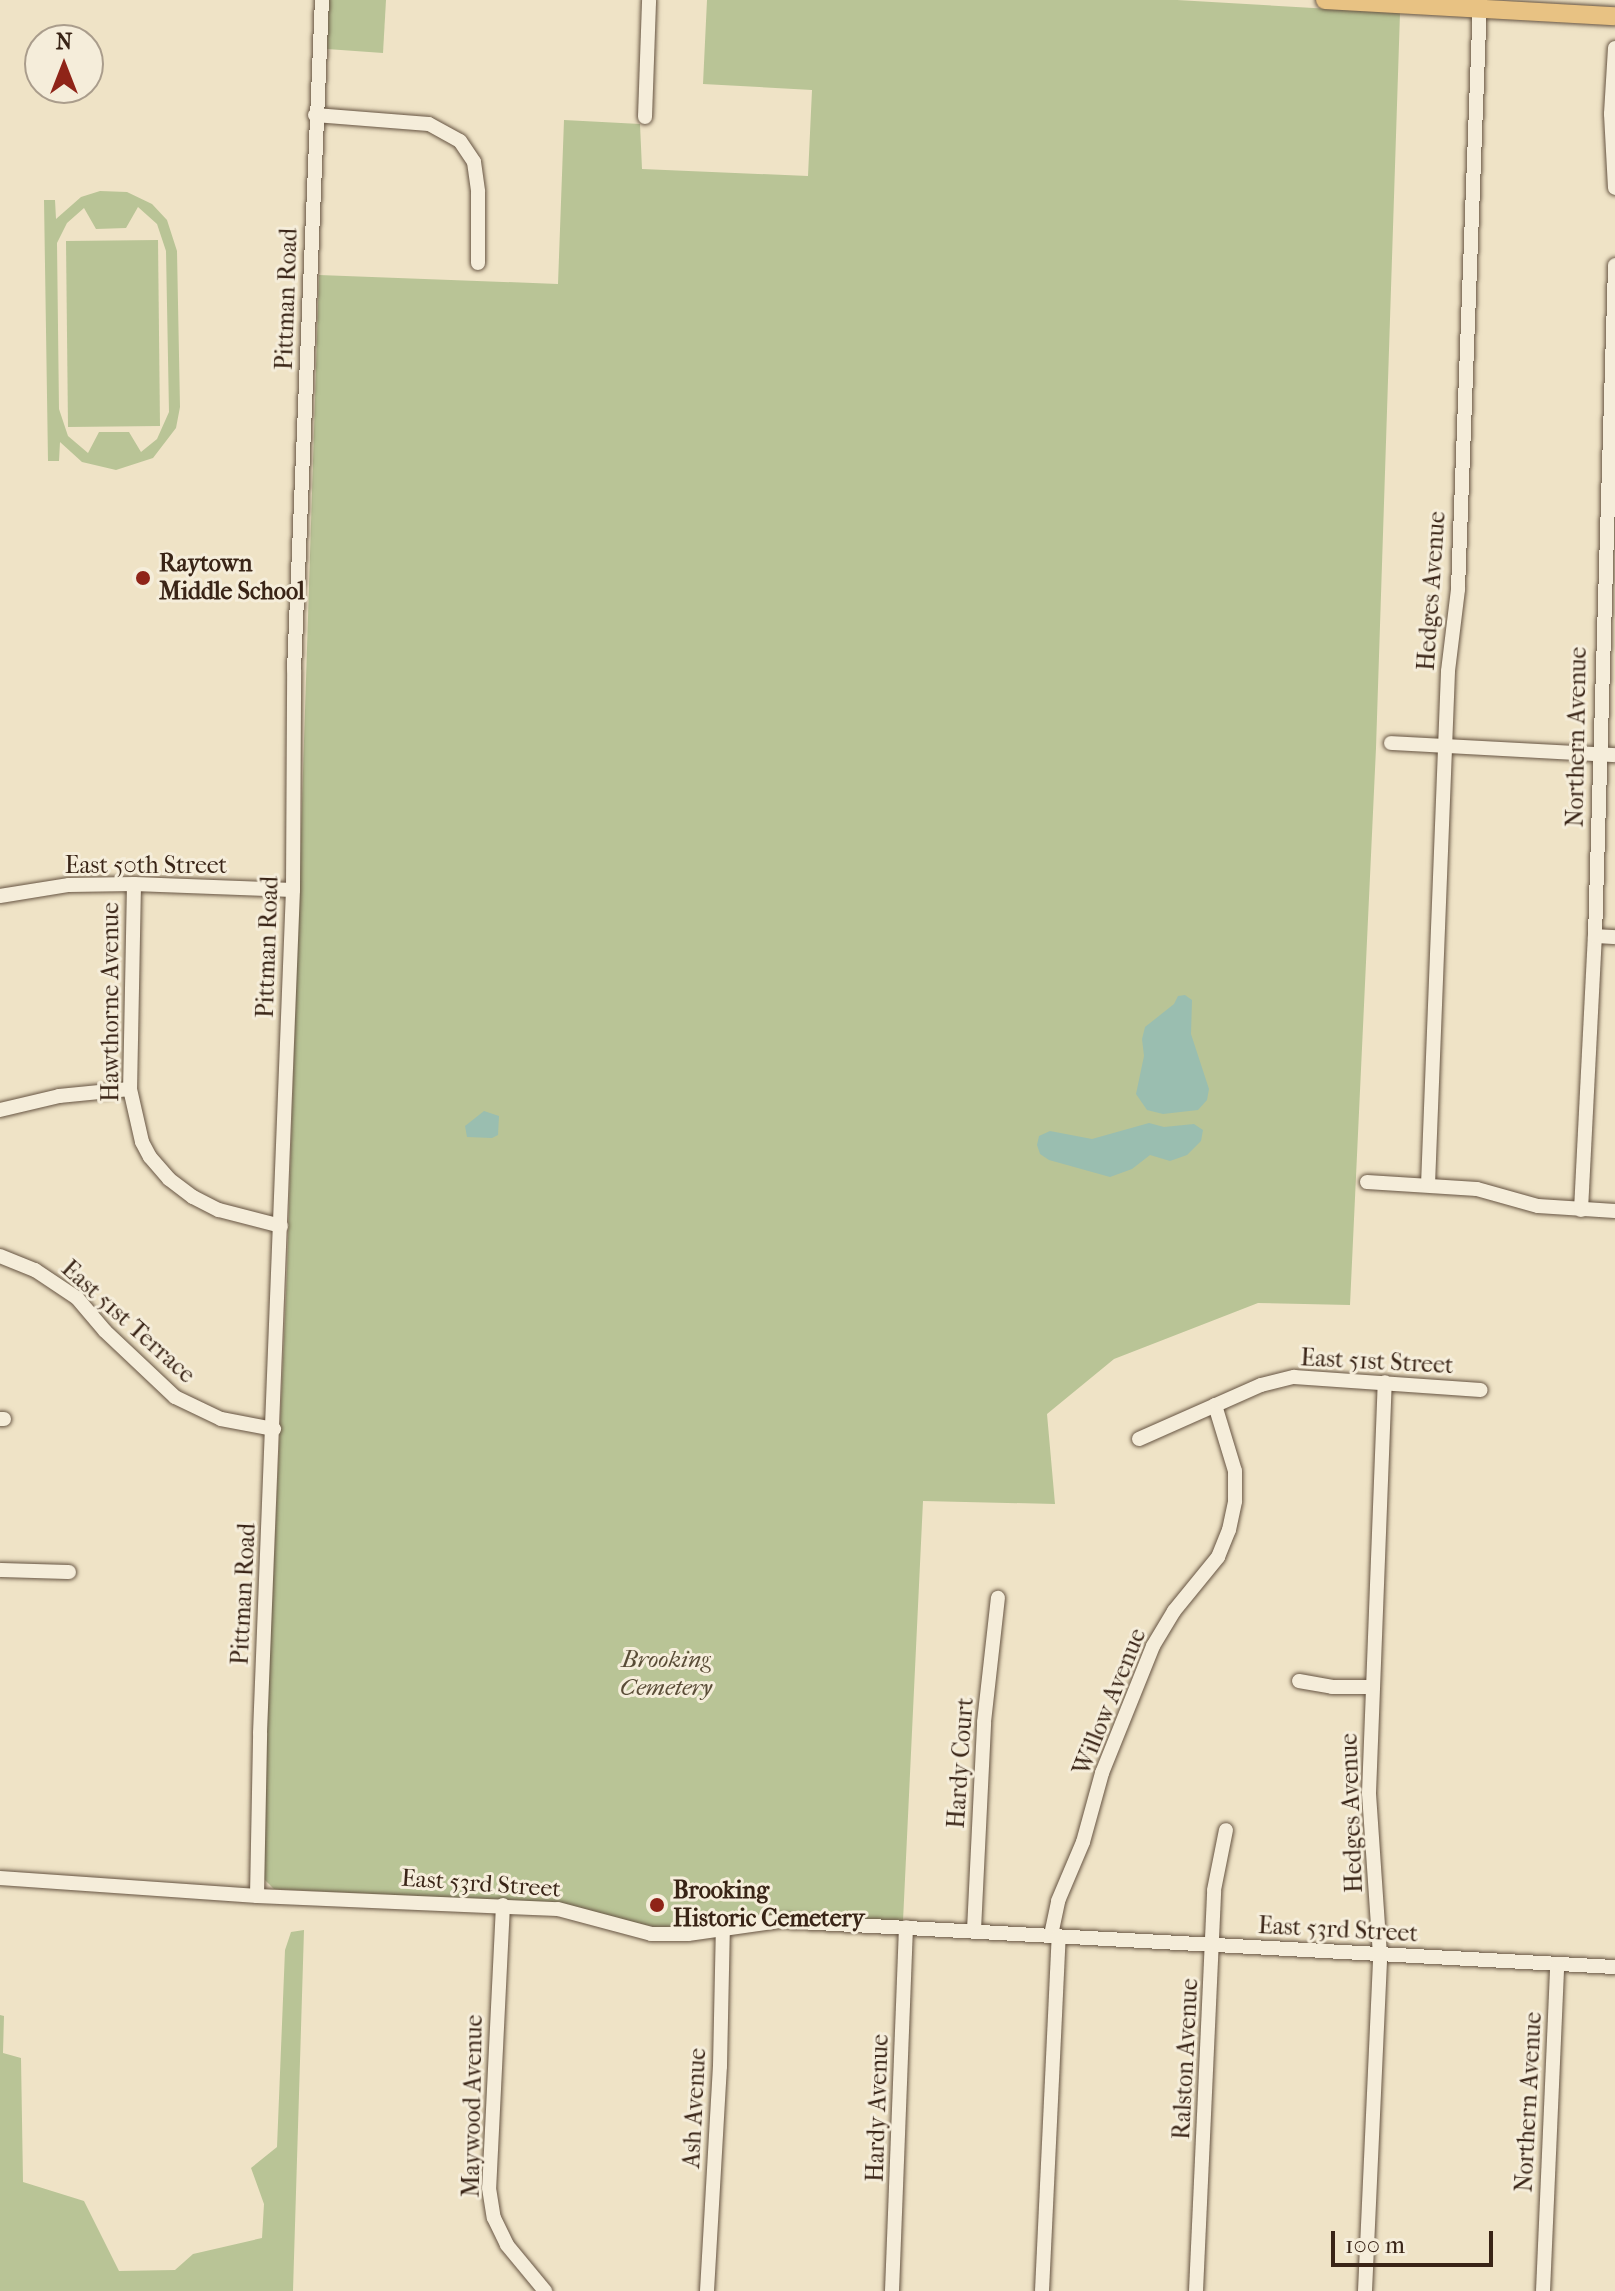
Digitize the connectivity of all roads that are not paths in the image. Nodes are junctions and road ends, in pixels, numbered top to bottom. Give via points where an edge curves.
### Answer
1 (322, 0) edge
2 (649, 0) edge
3 (1325, 0) edge
4 (1480, 4) edge
5 (1615, 16) edge
6 (1615, 48) edge
7 (315, 115) junction
8 (645, 117) dead end
9 (1615, 188) edge
10 (478, 263) dead end
11 (1615, 265) edge
12 (1391, 743) dead end
13 (1445, 746) junction
14 (1598, 754) junction
15 (1615, 755) edge
16 (134, 884) junction
17 (293, 890) junction
18 (0, 896) edge
19 (1595, 936) junction
20 (1615, 937) edge
21 (130, 1089) junction
22 (0, 1110) edge
23 (1367, 1182) dead end
24 (1428, 1185) junction
25 (1581, 1210) junction
26 (1615, 1211) edge
27 (281, 1226) junction
28 (0, 1256) edge
29 (1385, 1382) junction
30 (1481, 1390) dead end
31 (1215, 1405) junction
32 (274, 1429) junction
33 (1139, 1439) dead end
34 (0, 1570) edge
35 (69, 1572) dead end
36 (998, 1598) dead end
37 (1299, 1681) dead end
38 (1373, 1687) junction
39 (1226, 1830) dead end
40 (0, 1878) edge
41 (257, 1896) junction
42 (503, 1905) junction
43 (723, 1927) junction
44 (906, 1927) junction
45 (974, 1930) junction
46 (1055, 1935) junction
47 (1214, 1946) junction
48 (1380, 1955) junction
49 (1557, 1964) junction
50 (1615, 1967) edge
51 (545, 2291) edge
52 (707, 2291) edge
53 (892, 2291) edge
54 (1042, 2291) edge
55 (1196, 2291) edge
56 (1365, 2291) edge
57 (1543, 2291) edge

1 - 7 street, Pittman Road
2 - 8 street
3 - 4 main road
4 - 5 main road
4 - 13 street, Hedges Avenue via 1458,589
6 - 9 street
7 - 10 street via 429,124 460,141 474,162
7 - 17 street, Pittman Road via 294,670
11 - 14 street, Northern Avenue
12 - 13 street
13 - 14 street
13 - 24 street, Hedges Avenue
14 - 15 street
14 - 19 street, Northern Avenue
16 - 17 street, East 50th Street
16 - 18 street, East 50th Street via 69,885
16 - 21 street, Hawthorne Avenue
17 - 27 street, Pittman Road
19 - 20 street
19 - 25 street, Northern Avenue
21 - 22 street via 59,1096
21 - 27 street, Hawthorne Avenue via 142,1142 169,1179 219,1210
23 - 24 street
24 - 25 street
25 - 26 street
27 - 32 street, Pittman Road
28 - 32 street, East 51st Terrace via 35,1270 77,1298 175,1397 221,1419
29 - 30 street, East 51st Street
29 - 31 street, East 51st Street via 1294,1377
29 - 38 street, Hedges Avenue
31 - 33 street, East 51st Street
31 - 46 street, Willow Avenue via 1235,1471 1229,1530 1218,1557 1153,1646 1058,1901
32 - 41 street, Pittman Road
34 - 35 street
36 - 45 street, Hardy Court via 984,1722
37 - 38 street
38 - 48 street, Hedges Avenue via 1369,1793
39 - 47 street, Ralston Avenue via 1214,1890
40 - 41 street, East 53rd Street
41 - 42 street, East 53rd Street
42 - 43 street, East 53rd Street via 558,1909 651,1934
42 - 51 street, Maywood Avenue via 489,2188 494,2218 507,2245
43 - 44 street, East 53rd Street via 781,1921
43 - 52 street, Ash Avenue
44 - 45 street, East 53rd Street
44 - 53 street, Hardy Avenue
45 - 46 street, East 53rd Street
46 - 47 street, East 53rd Street
46 - 54 street, Willow Avenue
47 - 48 street, East 53rd Street
47 - 55 street, Ralston Avenue
48 - 49 street, East 53rd Street
48 - 56 street, Hedges Avenue
49 - 50 street, East 53rd Street
49 - 57 street, Northern Avenue

